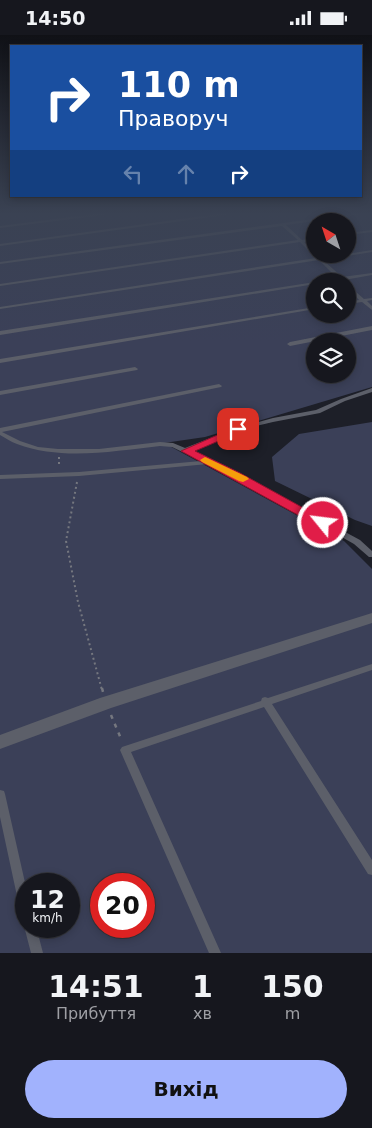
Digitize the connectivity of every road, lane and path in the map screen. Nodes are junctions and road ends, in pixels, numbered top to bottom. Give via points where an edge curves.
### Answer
1 (46, 257) edge
2 (193, 257) edge
3 (306, 261) edge
4 (0, 263) edge
5 (324, 263) edge
6 (334, 273) edge
7 (372, 274) edge
8 (356, 277) edge
9 (306, 284) edge
10 (0, 285) edge
11 (356, 294) edge
12 (372, 299) edge
13 (362, 300) junction
14 (356, 301) edge
15 (0, 308) edge
16 (372, 309) edge
17 (306, 310) edge
18 (372, 329) edge
19 (0, 333) edge
20 (290, 344) dead end
21 (0, 361) edge
22 (135, 369) dead end
23 (219, 386) dead end
24 (372, 391) edge
25 (0, 393) edge
26 (0, 432) edge
27 (186, 451) junction
28 (60, 452) junction
29 (210, 462) junction
30 (67, 475) junction
31 (0, 477) edge
32 (362, 546) junction
33 (372, 549) edge
34 (372, 555) edge
35 (372, 618) edge
36 (372, 667) edge
37 (265, 701) junction
38 (106, 703) junction
39 (0, 742) edge
40 (125, 750) junction
41 (0, 794) edge
42 (372, 870) edge
43 (18, 873) edge
44 (33, 938) edge
45 (37, 953) edge
46 (215, 953) edge

1 - 4 lane
2 - 10 lane
3 - 15 lane
5 - 6 lane
7 - 8 lane
9 - 19 lane
11 - 13 lane
12 - 13 lane
13 - 14 lane
13 - 16 lane
17 - 21 lane
18 - 20 lane
22 - 25 lane
23 - 26 lane
24 - 27 lane via 318,412 238,429
26 - 28 lane via 30,448
27 - 28 lane via 160,444
27 - 29 lane
28 - 30 path via 58,467
29 - 30 lane
29 - 32 lane
30 - 31 lane
30 - 38 path via 78,481 66,541 78,602
32 - 33 lane
32 - 34 lane
35 - 38 street
36 - 37 lane
37 - 40 lane
37 - 42 lane
38 - 39 street
38 - 40 path
40 - 46 lane
41 - 43 lane
44 - 45 lane

